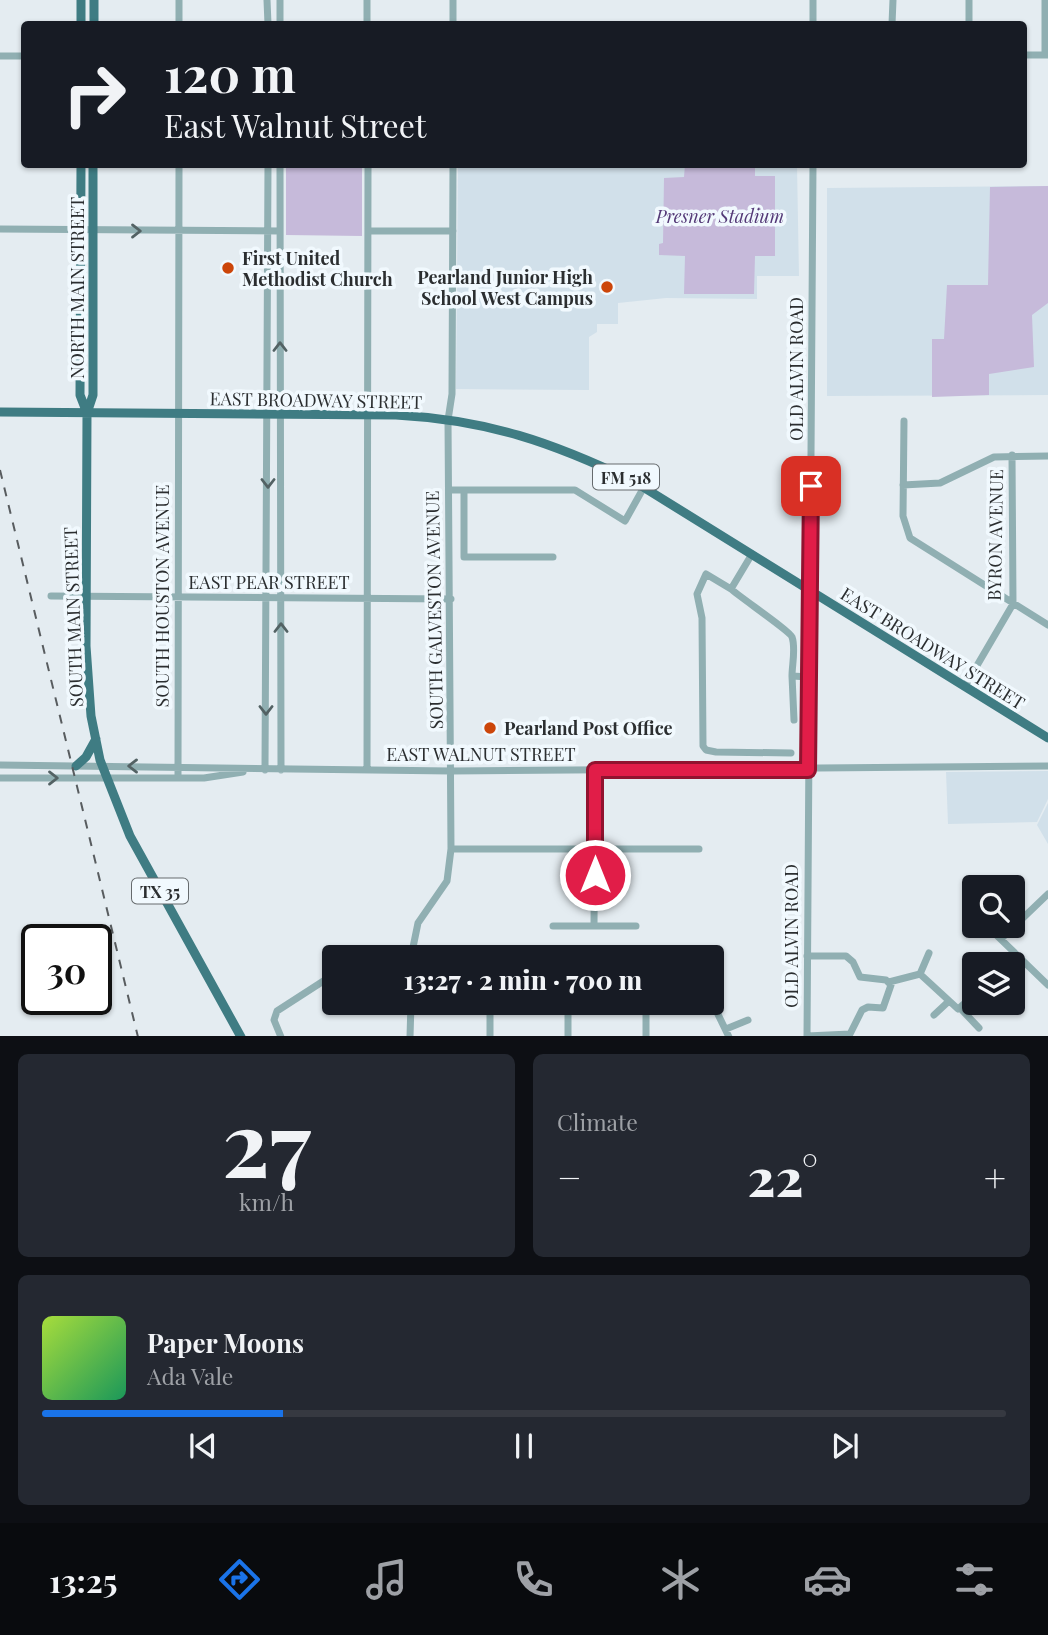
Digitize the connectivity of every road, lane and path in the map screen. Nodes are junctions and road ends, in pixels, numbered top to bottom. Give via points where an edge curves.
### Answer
1 (81, 0) edge
2 (94, 0) edge
3 (179, 0) edge
4 (268, 0) edge
5 (280, 0) edge
6 (368, 0) edge
7 (453, 0) edge
8 (813, 0) edge
9 (893, 0) edge
10 (969, 0) edge
11 (1045, 0) edge
12 (81, 21) edge
13 (94, 21) edge
14 (179, 21) edge
15 (268, 21) edge
16 (280, 21) edge
17 (367, 21) edge
18 (453, 21) edge
19 (813, 21) edge
20 (892, 21) edge
21 (969, 21) edge
22 (1027, 55) edge
23 (1047, 55) edge
24 (0, 56) edge
25 (21, 56) edge
26 (80, 168) edge
27 (93, 168) edge
28 (179, 168) edge
29 (268, 168) edge
30 (280, 168) edge
31 (368, 168) edge
32 (453, 168) edge
33 (813, 168) edge
34 (0, 229) edge
35 (80, 230) junction
36 (93, 230) junction
37 (179, 231) junction
38 (268, 231) junction
39 (280, 231) junction
40 (368, 231) junction
41 (453, 231) junction
42 (0, 412) edge
43 (87, 413) junction
44 (178, 414) junction
45 (268, 415) junction
46 (280, 415) junction
47 (367, 415) junction
48 (448, 420) junction
49 (904, 421) dead end
50 (1012, 455) junction
51 (1048, 456) edge
52 (903, 485) junction
53 (643, 487) junction
54 (449, 490) junction
55 (464, 490) junction
56 (752, 554) junction
57 (553, 557) dead end
58 (731, 589) junction
59 (810, 590) junction
60 (51, 596) dead end
61 (86, 597) junction
62 (178, 597) junction
63 (267, 598) junction
64 (281, 598) junction
65 (367, 598) junction
66 (451, 599) junction
67 (1013, 604) junction
68 (1048, 625) edge
69 (792, 676) junction
70 (810, 677) junction
71 (965, 686) junction
72 (794, 720) dead end
73 (1048, 738) edge
74 (96, 739) junction
75 (760, 752) junction
76 (791, 753) dead end
77 (0, 765) edge
78 (76, 766) junction
79 (103, 766) junction
80 (178, 766) junction
81 (1048, 766) edge
82 (250, 770) junction
83 (265, 770) junction
84 (281, 770) junction
85 (367, 770) junction
86 (595, 770) junction
87 (760, 770) junction
88 (808, 770) junction
89 (450, 771) junction
90 (0, 778) edge
91 (107, 778) junction
92 (178, 778) junction
93 (451, 849) junction
94 (595, 849) junction
95 (699, 849) dead end
96 (1048, 894) edge
97 (553, 926) dead end
98 (594, 926) junction
99 (636, 926) dead end
100 (1000, 939) joint
101 (413, 945) edge
102 (929, 953) dead end
103 (807, 956) junction
104 (920, 974) junction
105 (322, 982) edge
106 (889, 982) junction
107 (1048, 985) edge
108 (949, 1001) junction
109 (961, 1009) joint
110 (411, 1015) edge
111 (490, 1015) edge
112 (568, 1015) edge
113 (646, 1015) edge
114 (719, 1015) edge
115 (934, 1015) dead end
116 (748, 1020) dead end
117 (979, 1028) dead end
118 (728, 1033) edge
119 (240, 1036) edge
120 (281, 1036) edge
121 (410, 1036) edge
122 (490, 1036) edge
123 (568, 1036) edge
124 (646, 1036) edge
125 (807, 1036) edge

1 - 12 main road
2 - 13 main road
3 - 14 street
4 - 15 street
5 - 16 street
6 - 17 street
7 - 18 street
8 - 19 street
9 - 20 street
10 - 21 street
11 - 23 street
22 - 23 street
24 - 25 street
26 - 35 main road, NORTH MAIN STREET / TX 35
27 - 36 main road, NORTH MAIN STREET / TX 35
28 - 37 street, SOUTH HOUSTON AVENUE
29 - 38 street
30 - 39 street
31 - 40 street
32 - 41 street, SOUTH GALVESTON AVENUE
33 - 59 street, OLD ALVIN ROAD
34 - 35 street
35 - 36 street
35 - 43 main road, NORTH MAIN STREET / TX 35 via 80,395
36 -> 37 street
36 - 43 main road, NORTH MAIN STREET / TX 35 via 93,395
37 - 38 street
37 - 44 street, SOUTH HOUSTON AVENUE
38 - 39 street
38 - 45 street
46 -> 39 street
40 - 41 street
40 - 47 street
41 - 48 street, SOUTH GALVESTON AVENUE
42 - 43 main road, FM 518
43 - 44 main road, EAST BROADWAY STREET / FM 518
43 - 61 main road, SOUTH MAIN STREET / TX 35
44 - 45 main road, EAST BROADWAY STREET / FM 518
44 - 62 street, SOUTH HOUSTON AVENUE
45 - 46 main road, EAST BROADWAY STREET / FM 518
45 -> 63 street
46 - 47 main road, EAST BROADWAY STREET / FM 518
46 - 64 street
47 - 48 main road, EAST BROADWAY STREET / FM 518
47 - 65 street
48 - 53 main road, EAST BROADWAY STREET / FM 518 via 546,442
48 - 54 street, SOUTH GALVESTON AVENUE
49 - 52 street
50 - 51 street
50 - 52 street via 994,457 940,483
50 - 67 street, BYRON AVENUE
52 - 67 street via 903,516 913,542
53 - 55 street via 625,521 575,490
53 - 56 main road, EAST BROADWAY STREET / FM 518
54 - 55 street
54 - 66 street, SOUTH GALVESTON AVENUE
55 - 57 street via 464,558
56 - 58 street
56 - 59 main road, EAST BROADWAY STREET / FM 518
58 - 69 street via 792,636
58 - 75 street via 706,574 697,594 702,618 703,746 716,752
59 - 70 street, OLD ALVIN ROAD
59 - 71 main road, EAST BROADWAY STREET / FM 518
60 - 61 street, EAST PEAR STREET
61 - 62 street, EAST PEAR STREET
61 - 74 main road, SOUTH MAIN STREET / TX 35 via 87,663
62 - 63 street, EAST PEAR STREET
62 - 80 street, SOUTH HOUSTON AVENUE
63 - 64 street, EAST PEAR STREET
63 -> 83 street
64 - 65 street, EAST PEAR STREET
84 -> 64 street
65 - 66 street, EAST PEAR STREET
65 - 85 street
66 - 89 street, SOUTH GALVESTON AVENUE
67 - 68 street
67 - 71 street, BYRON AVENUE
69 - 70 street
69 - 72 street
70 - 88 street, OLD ALVIN ROAD
71 - 73 main road, EAST BROADWAY STREET / FM 518
74 - 78 main road
74 - 79 main road, SOUTH MAIN STREET / TX 35
75 - 76 street
75 - 87 street
77 - 78 street, EAST WALNUT STREET
78 - 79 street, EAST WALNUT STREET
80 -> 79 street, EAST WALNUT STREET
79 - 91 main road, SOUTH MAIN STREET / TX 35
80 - 82 street, EAST WALNUT STREET
80 - 92 street, SOUTH HOUSTON AVENUE
81 - 88 street, EAST WALNUT STREET
82 - 83 street, EAST WALNUT STREET
82 - 92 street, EAST WALNUT STREET
83 - 84 street, EAST WALNUT STREET
84 - 85 street, EAST WALNUT STREET
85 - 89 street, EAST WALNUT STREET
86 - 87 street, EAST WALNUT STREET
86 - 89 street, EAST WALNUT STREET
86 - 94 street
87 - 88 street, EAST WALNUT STREET
88 - 103 street, OLD ALVIN ROAD
89 - 93 street, SOUTH GALVESTON AVENUE
90 -> 91 street, EAST WALNUT STREET
91 - 92 street, EAST WALNUT STREET
91 - 119 main road, SOUTH MAIN STREET / TX 35 via 130,836
93 - 94 street
93 - 101 street, SOUTH GALVESTON AVENUE via 447,881 418,923
94 - 95 street
94 - 98 street
96 - 100 street
97 - 98 street
98 - 99 street
100 - 107 street
102 - 104 street
103 - 106 street via 846,956 860,977
103 - 125 street, OLD ALVIN ROAD
104 - 106 street
104 - 108 street
105 - 120 street via 277,1011 274,1020
106 - 125 street via 891,989 883,1008 862,1010 850,1034
108 - 109 street
108 - 115 street
109 - 117 street
110 - 121 street
111 - 122 street
112 - 123 street
113 - 124 street
114 - 118 street
116 - 118 street

